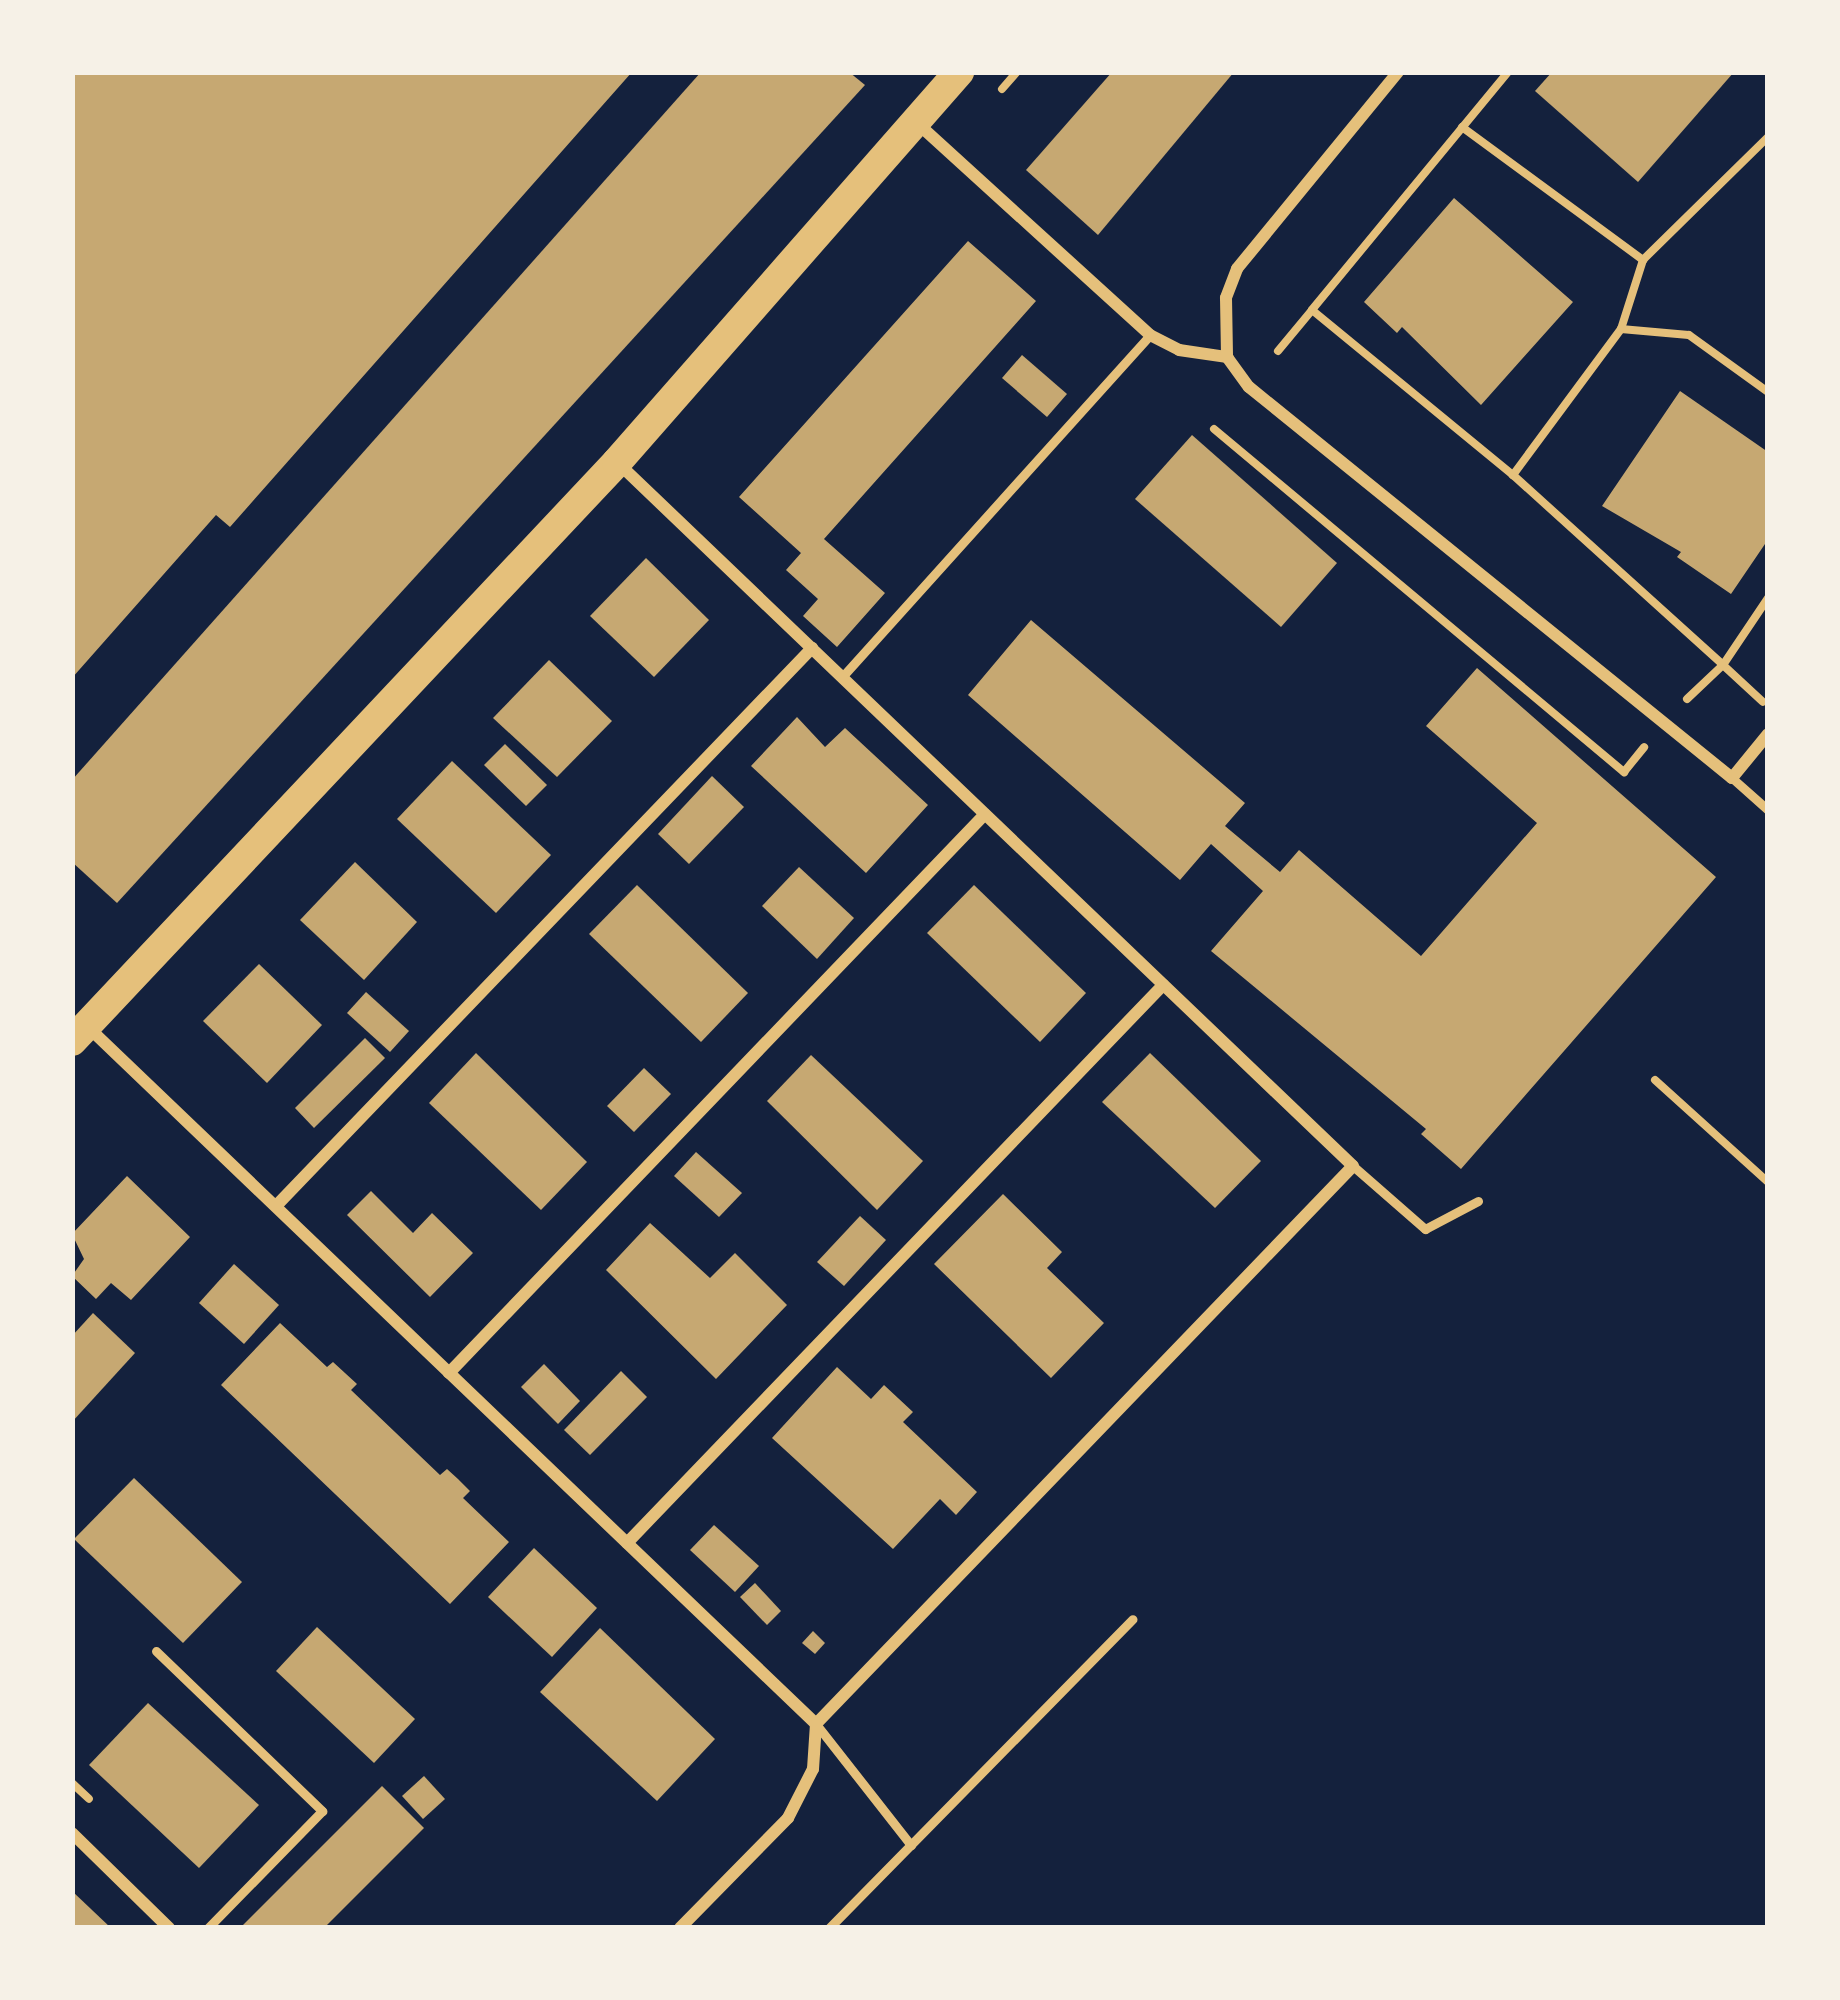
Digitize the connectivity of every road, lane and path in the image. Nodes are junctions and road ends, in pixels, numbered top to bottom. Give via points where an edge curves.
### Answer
1 (959, 72) edge
2 (1398, 72) edge
3 (1508, 72) edge
4 (915, 121) junction
5 (1462, 128) junction
6 (1768, 137) edge
7 (1642, 260) junction
8 (1312, 310) junction
9 (1621, 329) junction
10 (1150, 335) junction
11 (1278, 351) dead end
12 (1228, 357) junction
13 (1768, 392) edge
14 (1214, 429) dead end
15 (617, 461) junction
16 (1513, 475) junction
17 (1768, 598) edge
18 (812, 648) junction
19 (1723, 664) junction
20 (842, 677) junction
21 (1681, 705) dead end
22 (1768, 708) edge
23 (1768, 734) edge
24 (1648, 741) dead end
25 (1732, 778) junction
26 (1768, 810) edge
27 (985, 814) junction
28 (1163, 985) junction
29 (80, 1033) edge
30 (1655, 1081) dead end
31 (1353, 1166) junction
32 (1768, 1182) edge
33 (1478, 1201) dead end
34 (276, 1206) junction
35 (449, 1372) junction
36 (627, 1543) junction
37 (1133, 1619) dead end
38 (157, 1651) dead end
39 (816, 1724) junction
40 (72, 1834) edge
41 (910, 1845) junction
42 (169, 1928) edge
43 (208, 1928) edge
44 (680, 1928) edge
45 (829, 1928) edge

1 - 4 main road
2 - 12 street via 1237,269 1226,298
3 - 5 path
4 - 10 street
4 - 15 main road
5 - 7 path
5 - 8 path
6 - 7 path
7 - 9 path
8 - 11 path
8 - 16 path
9 - 13 path via 1689,335
9 - 16 path
10 - 12 street via 1179,350
10 - 20 lane
12 - 25 street via 1249,387
14 - 24 path via 1624,772
15 - 18 street
15 - 29 main road
16 - 19 path
17 - 19 path
18 - 20 street
18 - 34 street
19 - 21 path
19 - 22 path
20 - 27 street
23 - 25 street
25 - 26 lane
27 - 28 street
27 - 35 street
28 - 31 street
28 - 36 street
29 - 34 street
30 - 32 path
31 - 33 lane via 1425,1229
31 - 39 street
34 - 35 street
35 - 36 street
36 - 39 street
37 - 41 lane
38 - 43 lane via 322,1810
39 - 41 lane
39 - 44 street via 813,1769 788,1818
40 - 42 street
41 - 45 lane

